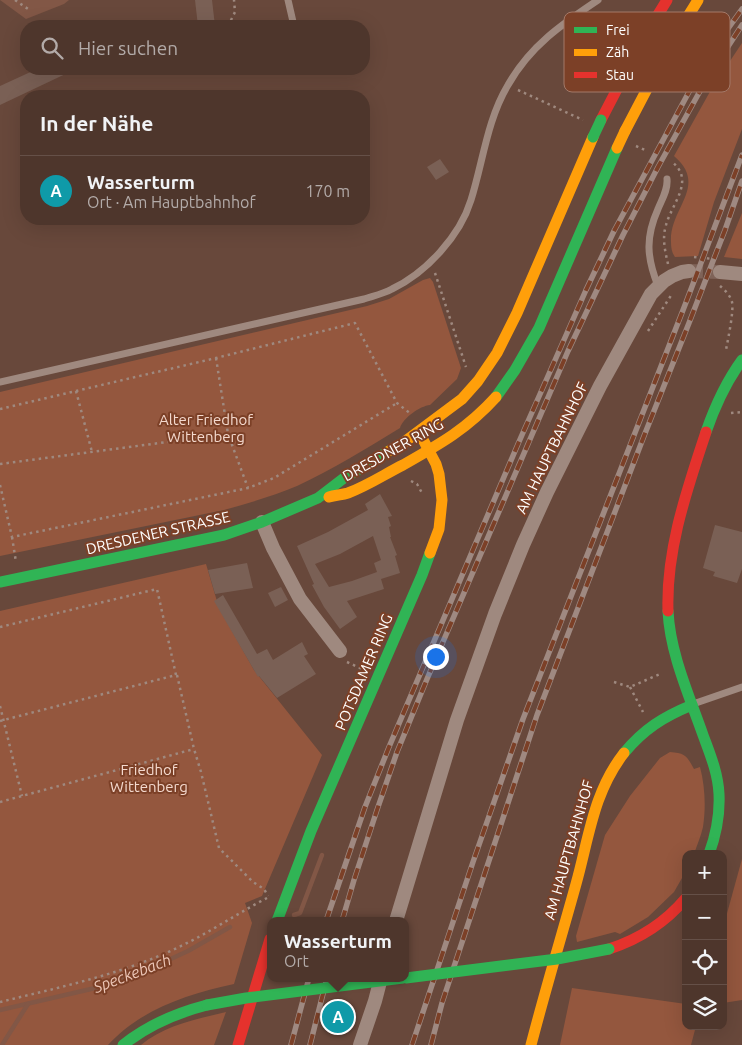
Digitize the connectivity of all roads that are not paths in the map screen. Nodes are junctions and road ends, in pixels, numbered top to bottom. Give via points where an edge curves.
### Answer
1 (288, 0) edge
2 (598, 0) edge
3 (666, 0) edge
4 (698, 0) edge
5 (580, 12) edge
6 (659, 12) edge
7 (691, 12) edge
8 (293, 20) edge
9 (564, 24) edge
10 (616, 92) edge
11 (645, 92) edge
12 (668, 179) dead end
13 (691, 264) road end
14 (742, 274) edge
15 (718, 278) tunnel mouth
16 (658, 286) junction
17 (742, 360) edge
18 (0, 382) edge
19 (419, 432) junction
20 (429, 450) junction
21 (318, 498) junction
22 (262, 522) junction
23 (0, 582) edge
24 (340, 651) road end
25 (742, 687) edge
26 (692, 705) junction
27 (710, 850) edge
28 (682, 902) edge
29 (279, 917) edge
30 (397, 917) edge
31 (267, 949) edge
32 (409, 977) edge
33 (372, 982) edge
34 (380, 982) edge
35 (123, 1045) edge
36 (238, 1045) edge
37 (360, 1045) edge
38 (531, 1045) edge

1 - 8 lane
2 - 5 lane
3 - 6 main road, DRESDNER RING, bridge
4 - 7 main road, DRESDNER RING, bridge
9 - 18 lane via 526,58 507,85 492,119 464,218 446,245 412,278 392,290 364,300
10 - 19 main road, DRESDNER RING, bridge via 497,352 462,399
11 - 20 main road, DRESDNER RING, bridge via 617,148 524,357 502,389 476,417
12 - 16 lane via 668,187 649,234 652,270
13 - 16 street, AM HAUPTBAHNHOF via 674,282
14 - 15 street
16 - 30 street, AM HAUPTBAHNHOF via 600,386 508,580 457,720
17 - 26 main road via 720,395 707,427 682,509 669,568 669,626
19 - 20 main road, POTSDAMER RING
19 - 21 main road, DRESDNER RING via 344,478
20 - 21 main road, DRESDNER RING via 346,494
20 - 29 main road, POTSDAMER RING via 436,464 441,491 441,516 435,540 311,831
21 - 22 main road, DRESDENER STRASSE
22 - 23 main road, DRESDENER STRASSE via 210,538
22 - 24 street via 300,598
25 - 26 lane
26 - 27 main road via 718,785 717,823
26 - 38 main road, AM HAUPTBAHNHOF via 651,726 622,757 605,783
28 - 32 main road, bridge via 650,931 609,949 557,959
31 - 36 main road
33 - 35 main road, bridge via 207,1005 162,1019
34 - 37 street

